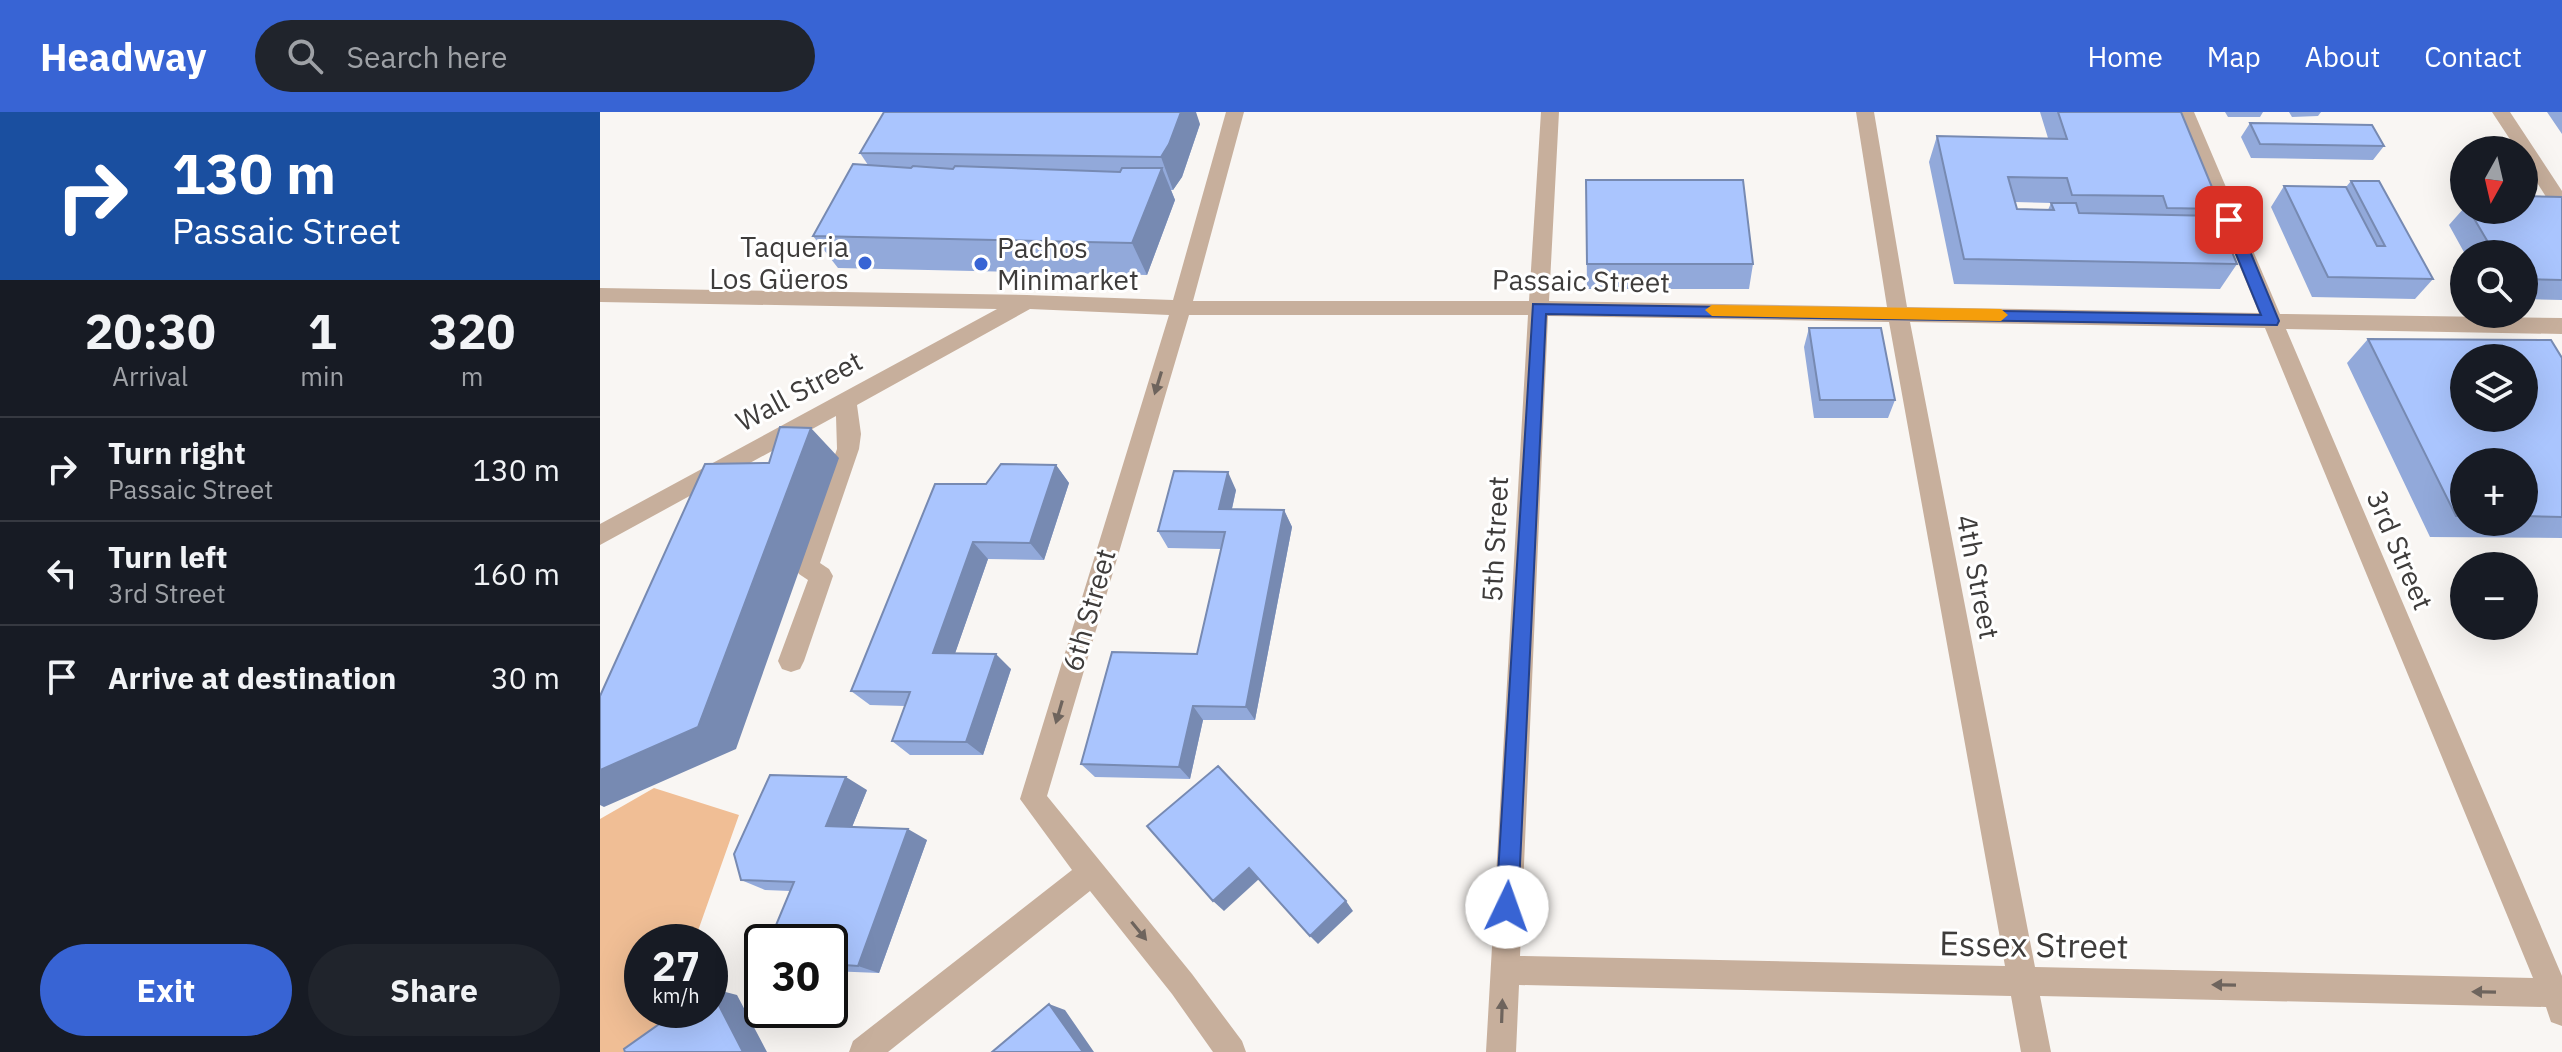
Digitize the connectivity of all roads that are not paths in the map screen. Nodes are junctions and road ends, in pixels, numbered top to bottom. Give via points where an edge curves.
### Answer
1 (1235, 112) edge
2 (1550, 112) edge
3 (1865, 112) edge
4 (2185, 112) edge
5 (2501, 112) edge
6 (2562, 206) edge
7 (600, 295) edge
8 (1027, 302) junction
9 (1181, 308) junction
10 (1539, 308) junction
11 (1898, 313) junction
12 (2271, 321) junction
13 (2562, 326) edge
14 (845, 400) junction
15 (600, 535) edge
16 (791, 661) dead end
17 (1092, 872) junction
18 (1504, 970) junction
19 (2022, 981) junction
20 (2559, 999) edge
21 (864, 1052) edge
22 (1231, 1052) edge
23 (1501, 1052) edge
24 (2036, 1052) edge

1 - 9 street, 6th Street
2 - 10 street, 5th Street
3 - 11 street, 4th Street
4 - 12 street, 3rd Street
5 - 6 street
7 - 8 street, Passaic Street
8 - 9 street, Passaic Street
8 - 14 street, Wall Street
9 - 10 street, Passaic Street
9 -> 17 street, 6th Street via 1033,799
10 - 11 street, Passaic Street
10 - 18 street, 5th Street
11 - 12 street, Passaic Street
11 - 19 street, 4th Street
12 - 13 street, Passaic Street
12 - 20 street, 3rd Street
14 - 15 street, Wall Street
14 - 16 street via 848,449 807,567 821,576
17 - 21 street
17 -> 22 street, 6th Street
18 - 19 street, Essex Street
23 -> 18 street
20 -> 19 street, Essex Street
19 - 24 street, 4th Street

